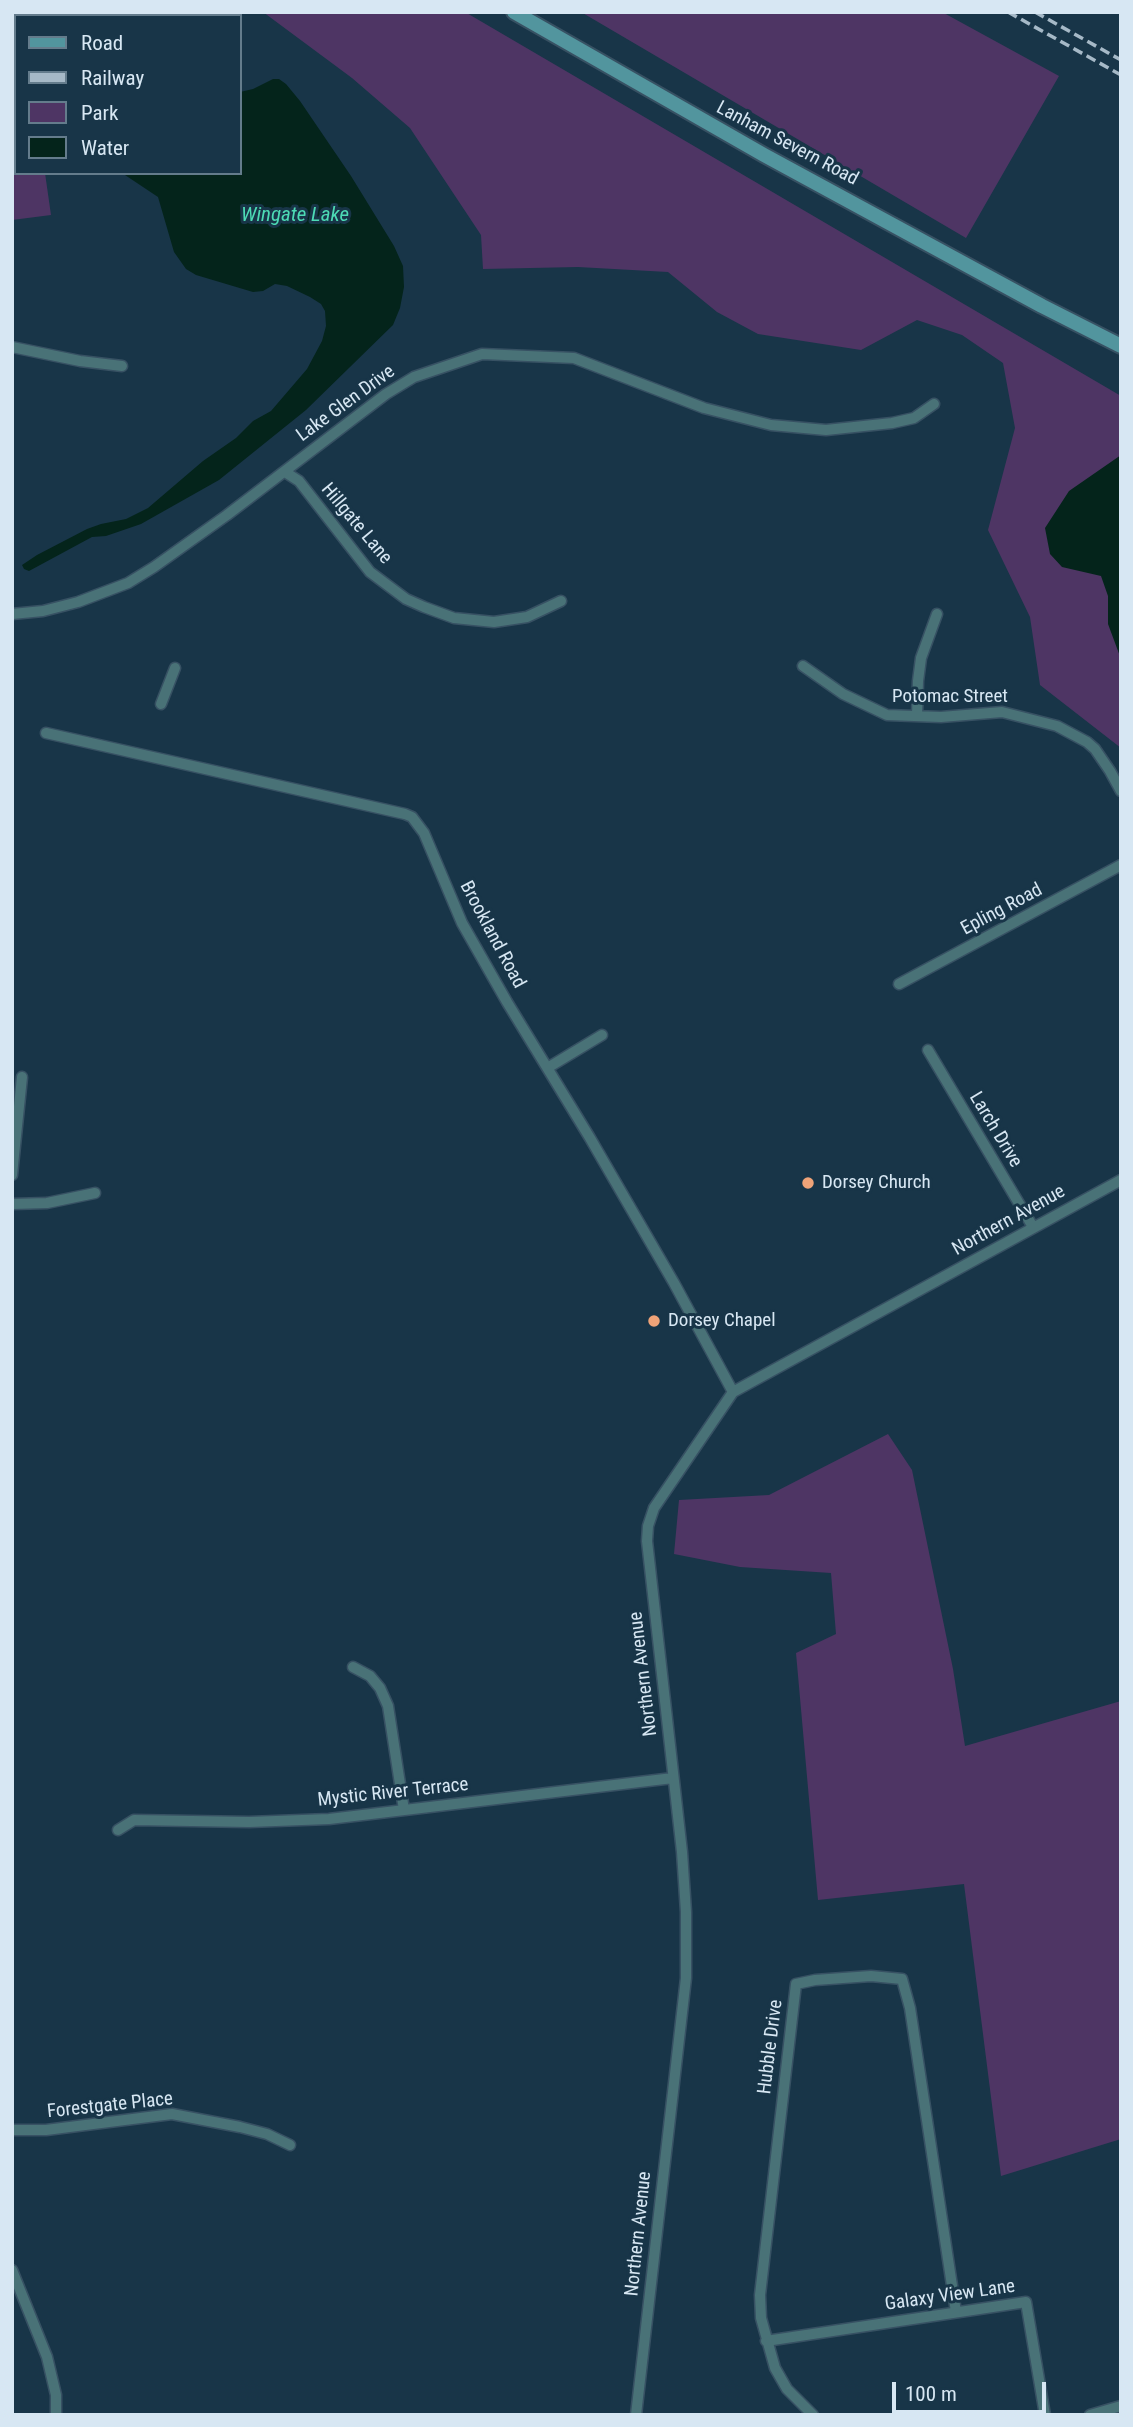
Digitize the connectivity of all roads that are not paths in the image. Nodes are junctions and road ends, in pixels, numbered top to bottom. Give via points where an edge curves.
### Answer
1 (514, 12) edge
2 (1042, 306) junction
3 (12, 346) edge
4 (1121, 346) edge
5 (1121, 357) edge
6 (122, 366) dead end
7 (934, 404) dead end
8 (285, 471) junction
9 (561, 601) dead end
10 (12, 614) edge
11 (937, 614) dead end
12 (803, 666) dead end
13 (175, 668) dead end
14 (161, 704) dead end
15 (917, 716) junction
16 (46, 733) dead end
17 (1121, 791) edge
18 (1121, 865) edge
19 (899, 984) dead end
20 (601, 1035) dead end
21 (928, 1050) dead end
22 (549, 1067) junction
23 (22, 1077) dead end
24 (12, 1175) edge
25 (1121, 1180) edge
26 (95, 1193) dead end
27 (12, 1204) edge
28 (1033, 1227) junction
29 (733, 1392) junction
30 (353, 1667) dead end
31 (673, 1778) junction
32 (404, 1810) junction
33 (118, 1830) dead end
34 (12, 2130) edge
35 (290, 2146) dead end
36 (12, 2270) edge
37 (956, 2312) junction
38 (766, 2341) junction
39 (1121, 2406) edge
40 (56, 2415) edge
41 (636, 2415) edge
42 (813, 2415) edge
43 (1045, 2415) edge
44 (1090, 2415) edge

1 - 2 main road, Lanham Severn Road
2 - 4 main road, Lanham Severn Road
2 - 5 main road, Lanham Severn Road
3 - 6 street
7 - 8 street, Lake Glen Drive via 914,418 892,424 826,430 771,425 704,408 573,358 482,354 414,377
8 - 9 street, Hillgate Lane via 299,481 370,572 406,599 454,618 494,622 527,617
8 - 10 street, Lake Glen Drive via 128,583 78,602
11 - 15 street via 921,658
12 - 15 street, Potomac Street via 843,694 887,715
13 - 14 street
15 - 17 street, Potomac Street via 1002,712 1057,726 1095,750
16 - 22 street, Brookland Road via 412,817 424,833 461,923
18 - 19 street, Epling Road
20 - 22 street
21 - 28 street, Larch Drive
22 - 29 street, Brookland Road
23 - 24 street
25 - 28 street, Northern Avenue
26 - 27 street via 47,1203
28 - 29 street, Northern Avenue
29 - 31 street, Northern Avenue via 654,1508 648,1526
30 - 32 street via 370,1676 388,1706
31 - 32 street, Mystic River Terrace
31 - 41 street, Northern Avenue via 685,1900 686,1978
32 - 33 street, Mystic River Terrace via 276,1821 134,1819
34 - 35 street, Forestgate Place via 172,2114 267,2134
36 - 40 street via 47,2357
37 - 38 street, Galaxy View Lane
37 - 38 street, Hubble Drive via 902,1979 815,1980 796,1984 793,2006 760,2295
37 - 43 street, Galaxy View Lane via 1026,2302
38 - 42 street, Hubble Drive via 787,2389
39 - 44 street

